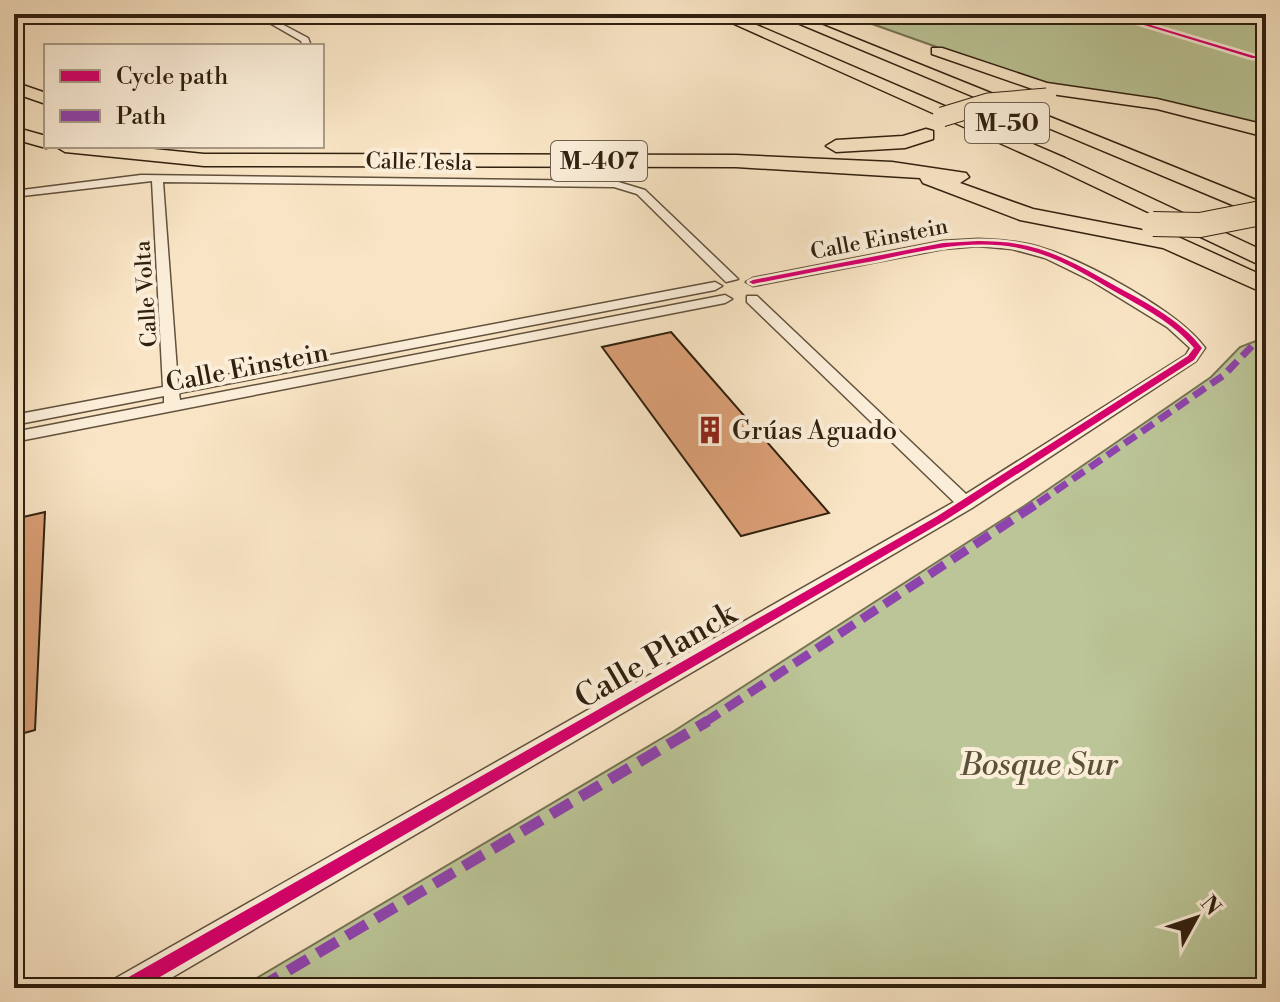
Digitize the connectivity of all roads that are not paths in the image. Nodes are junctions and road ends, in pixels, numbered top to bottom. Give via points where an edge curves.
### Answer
1 (258, 14) edge
2 (270, 14) edge
3 (710, 14) edge
4 (719, 14) edge
5 (745, 14) edge
6 (783, 14) edge
7 (810, 14) edge
8 (315, 39) dead end
9 (306, 44) edge
10 (14, 87) edge
11 (14, 96) edge
12 (885, 97) junction
13 (44, 98) edge
14 (1073, 99) junction
15 (44, 106) edge
16 (933, 126) junction
17 (1234, 132) junction
18 (14, 133) edge
19 (1266, 134) edge
20 (44, 141) edge
21 (816, 142) dead end
22 (324, 143) edge
23 (789, 143) dead end
24 (753, 146) junction
25 (85, 148) edge
26 (1266, 148) edge
27 (814, 166) junction
28 (959, 177) junction
29 (157, 178) junction
30 (14, 194) edge
31 (1266, 195) edge
32 (1266, 212) edge
33 (1141, 223) junction
34 (1258, 251) edge
35 (731, 279) junction
36 (1266, 286) edge
37 (756, 290) junction
38 (720, 292) junction
39 (1198, 348) joint
40 (172, 398) junction
41 (14, 420) edge
42 (14, 437) edge
43 (966, 504) junction
44 (126, 988) edge

1 - 9 street
2 - 8 street
3 - 12 highway
4 - 34 highway
5 - 34 highway, M-50 via 1022,129
6 - 32 highway, M-50
7 - 31 highway
10 - 13 highway
11 - 15 highway
12 - 16 highway via 919,112
12 - 21 highway via 894,119 857,138
14 - 16 highway, M-407, bridge via 988,103
14 - 17 highway, M-407 via 1172,113
14 - 19 highway via 926,47 1044,88 1157,104
16 - 24 highway, M-407 via 905,142
16 - 28 highway, M-407 via 930,153
17 - 19 highway, M-407
17 - 26 highway, M-407
18 - 20 highway
22 - 24 highway, M-407
23 - 24 highway
25 - 27 highway, M-407 via 204,160 736,161
27 - 28 highway, M-407
27 - 36 highway via 926,178 1028,215 1151,237
28 - 33 highway, M-407 via 1026,204
29 - 30 street, Calle Tesla
29 - 35 street, Calle Tesla via 632,187
29 - 40 street, Calle Volta
32 - 33 highway, M-407, bridge via 1200,225
33 - 36 highway
35 - 37 street
35 - 38 street
37 - 38 street
37 - 39 street, Calle Einstein via 977,247 1012,246 1068,262 1181,329
37 - 43 street
38 - 40 street, Calle Einstein
39 - 43 street, Calle Planck via 1191,358
40 - 41 street, Calle Einstein
40 - 42 street, Calle Einstein
43 - 44 street, Calle Planck

